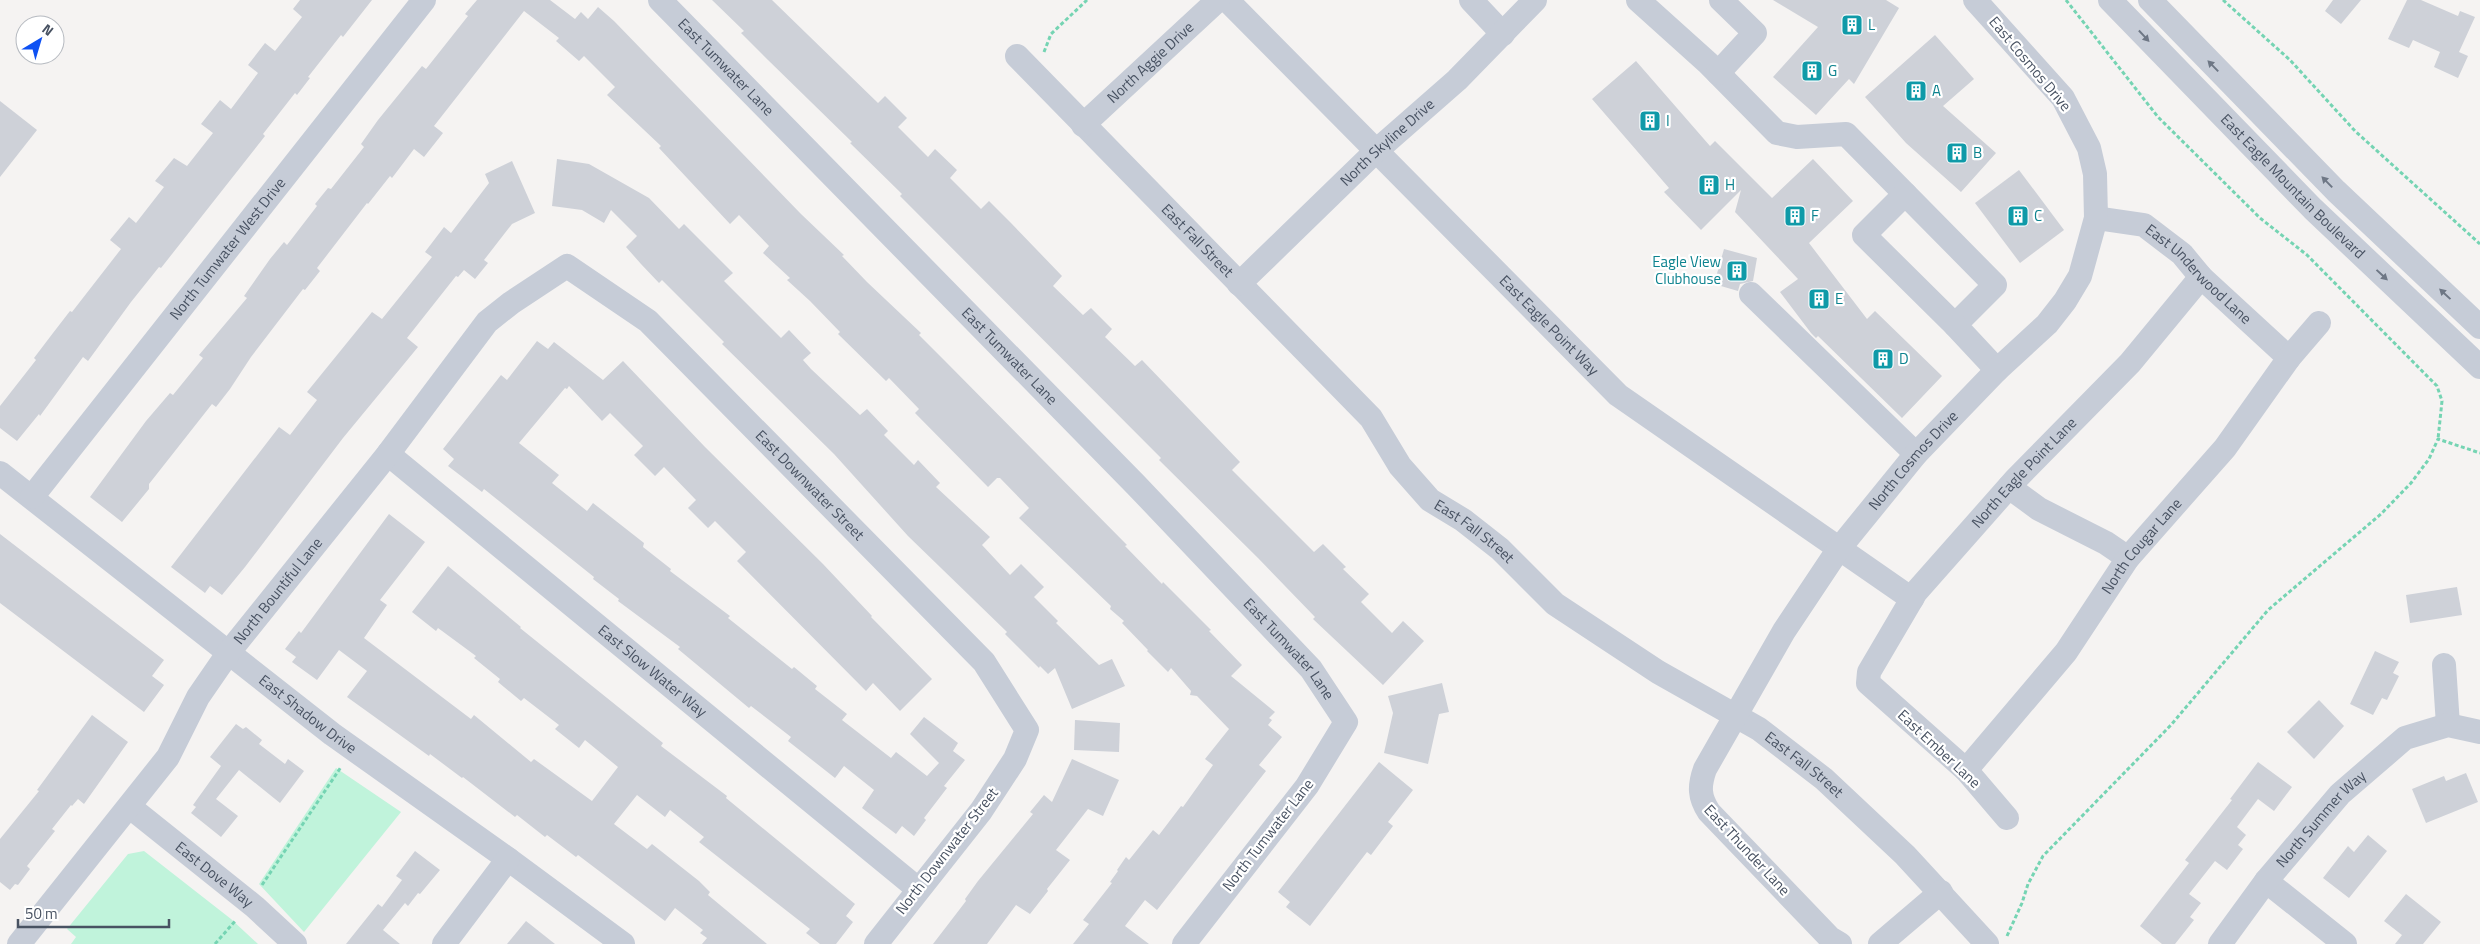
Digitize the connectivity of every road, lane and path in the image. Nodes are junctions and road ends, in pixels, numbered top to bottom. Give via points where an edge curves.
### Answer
1 (424, 0) edge
2 (660, 0) edge
3 (1087, 0) edge
4 (1218, 0) edge
5 (1228, 0) edge
6 (1471, 0) edge
7 (1535, 0) edge
8 (1638, 0) edge
9 (1721, 0) edge
10 (2066, 0) edge
11 (2110, 0) edge
12 (2150, 0) edge
13 (2223, 0) edge
14 (1988, 5) edge
15 (1503, 34) junction
16 (1017, 56) dead end
17 (1042, 56) dead end
18 (1718, 73) junction
19 (1083, 125) junction
20 (1376, 151) junction
21 (1905, 194) junction
22 (2096, 218) junction
23 (2480, 244) edge
24 (567, 266) joint
25 (2201, 277) junction
26 (1239, 284) junction
27 (1751, 294) dead end
28 (2319, 323) dead end
29 (1955, 325) junction
30 (2480, 328) edge
31 (2289, 358) junction
32 (2480, 367) edge
33 (1997, 370) junction
34 (2438, 439) junction
35 (2480, 453) edge
36 (388, 454) junction
37 (1916, 454) junction
38 (0, 473) edge
39 (2009, 487) junction
40 (32, 497) junction
41 (1838, 550) junction
42 (2128, 558) junction
43 (1912, 599) junction
44 (229, 652) junction
45 (2444, 665) dead end
46 (1868, 683) joint
47 (1738, 715) junction
48 (1346, 722) joint
49 (2448, 725) junction
50 (1027, 730) joint
51 (2480, 732) edge
52 (341, 767) dead end
53 (1966, 770) junction
54 (130, 807) junction
55 (2007, 818) dead end
56 (508, 859) junction
57 (2266, 881) junction
58 (918, 889) junction
59 (1941, 892) junction
60 (250, 903) junction
61 (1997, 941) edge
62 (19, 944) edge
63 (215, 944) edge
64 (295, 944) edge
65 (444, 944) edge
66 (623, 944) edge
67 (876, 944) edge
68 (1184, 944) edge
69 (1840, 944) edge
70 (1880, 944) edge
71 (2220, 944) edge
72 (2345, 944) edge

1 - 40 street, North Tumwater West Drive
2 - 48 street, East Tumwater Lane via 1136,485 1311,669
3 - 17 path via 1051,34
4 - 19 street, North Aggie Drive
5 - 20 street, East Eagle Point Way
6 - 15 street
7 - 15 street, North Skyline Drive
8 - 18 street
9 - 18 street via 1755,33
10 - 34 path via 2158,117 2260,218 2307,255 2437,386 2442,401
11 -> 32 street, East Eagle Mountain Boulevard via 2313,209
30 -> 12 street, East Eagle Mountain Boulevard via 2336,191
13 - 23 path via 2290,60 2355,131
14 - 22 street, East Cosmos Drive via 2063,98 2078,124 2089,148 2095,174
15 - 20 street, North Skyline Drive via 1457,80
16 - 19 street, East Fall Street
18 - 21 street via 1776,133 1798,137 1846,134
19 - 26 street, East Fall Street
20 - 26 street, North Skyline Drive
20 - 41 street, East Eagle Point Way via 1618,396
21 - 29 street via 1995,286
21 - 29 street via 1864,235
22 - 25 street, East Underwood Lane via 2144,226 2182,254
22 - 33 street, North Cosmos Drive via 2080,276 2065,301 2047,324
24 - 36 street, North Bountiful Lane via 487,322
24 - 50 street, East Downwater Street via 648,321 984,662
25 - 31 street, East Underwood Lane
25 - 39 street, North Eagle Point Lane via 2130,363
26 - 47 street, East Fall Street via 1371,418 1400,466 1430,500 1463,520 1500,549 1555,604 1658,672
27 - 37 street
28 - 31 street, North Cougar Lane
29 - 33 street
31 - 42 street, North Cougar Lane via 2225,448
33 - 37 street, North Cosmos Drive
34 - 35 path
34 - 61 path via 2429,459 2405,490 2268,610 2171,725 2043,856 2022,903
36 - 44 street, North Bountiful Lane
36 - 58 street, East Slow Water Way
37 - 41 street, North Cosmos Drive
38 - 40 street, East Shadow Drive
39 - 42 street via 2039,509 2106,543
39 - 43 street, North Eagle Point Lane
40 - 44 street, East Shadow Drive
41 - 43 street, East Eagle Point Way
41 - 47 street, North Cosmos Drive via 1784,631
42 - 53 street, North Cougar Lane via 2066,652
43 - 46 street, North Eagle Point Lane via 1868,672
44 - 54 street, North Bountiful Lane via 198,697 168,757
44 - 56 street, East Shadow Drive via 332,734
45 - 49 street
46 - 53 street, East Ember Lane
47 - 59 street, East Fall Street via 1851,802
47 - 69 street, East Thunder Lane via 1705,769 1700,783 1702,800 1709,812 1830,938
48 - 68 street, North Tumwater Lane via 1307,786
49 - 51 street
49 - 57 street, North Summer Way via 2405,738 2340,794
50 - 58 street, North Downwater Street via 1015,760 981,811
52 - 60 path
53 - 55 street, East Ember Lane
54 - 60 street, East Dove Way
54 - 62 street, North Bountiful Lane
56 - 65 street
56 - 66 street, East Shadow Drive
57 - 71 street, North Summer Way
57 - 72 street
58 - 67 street, North Downwater Street
59 - 61 street, East Fall Street
59 - 70 street
60 - 63 path
60 - 64 street, East Dove Way

